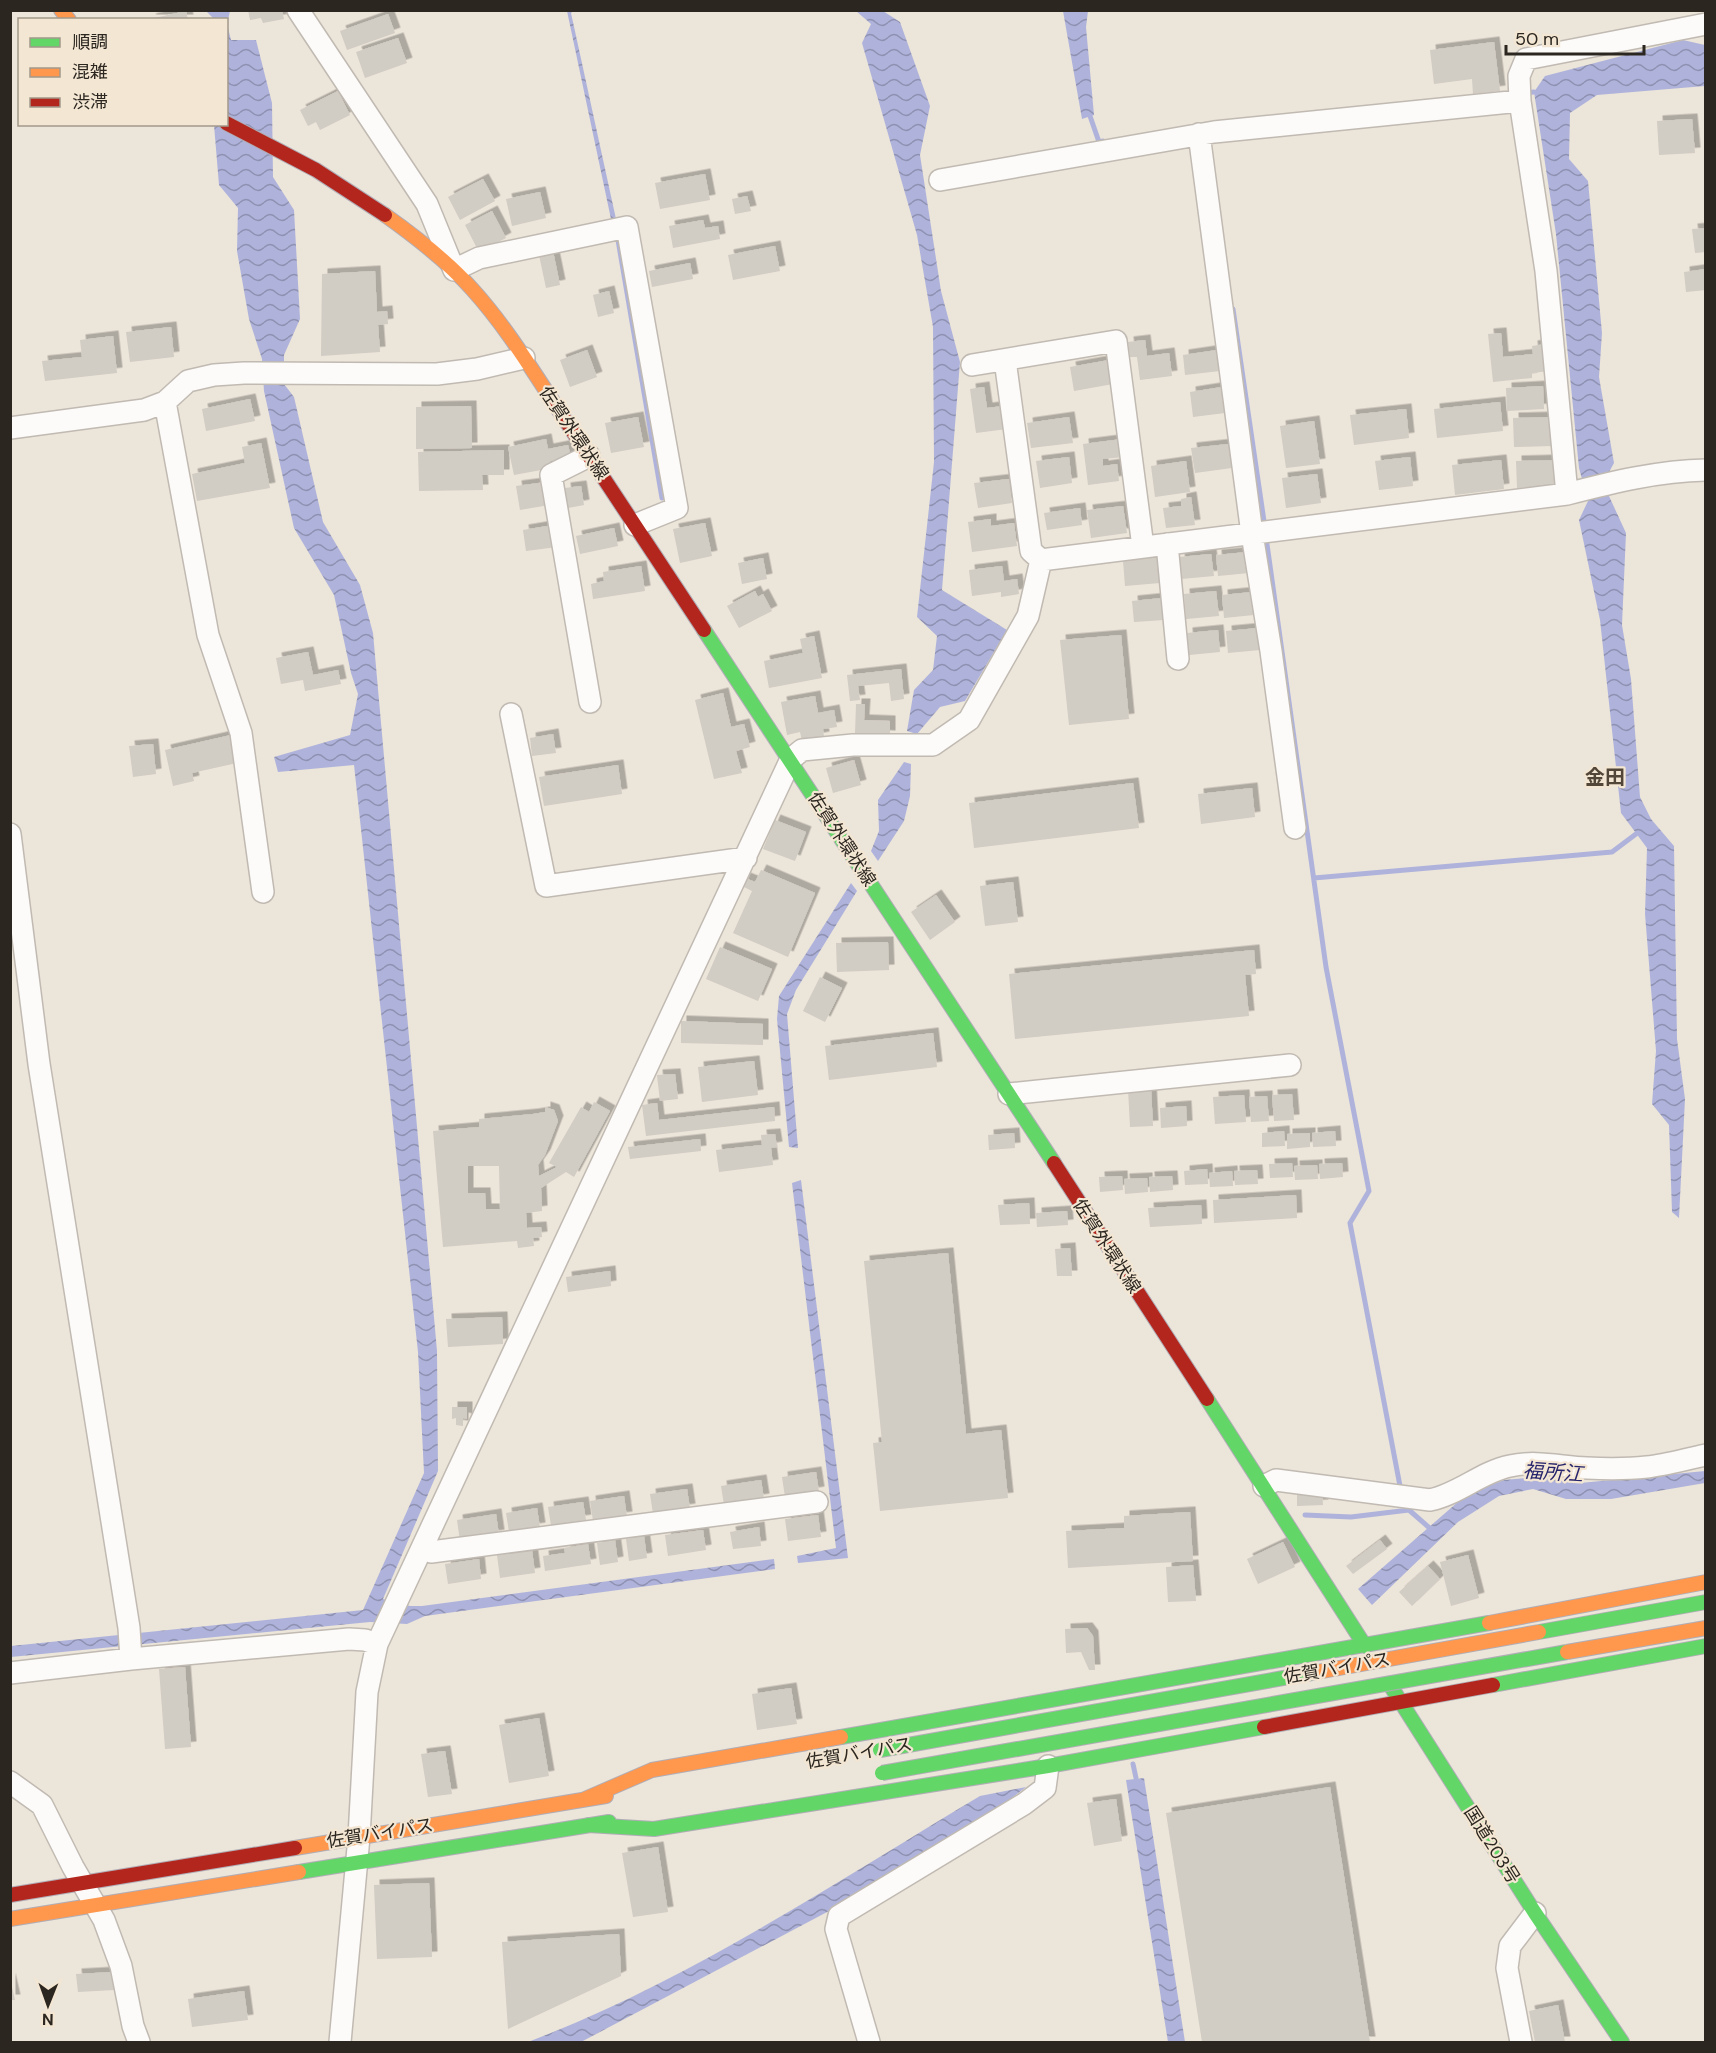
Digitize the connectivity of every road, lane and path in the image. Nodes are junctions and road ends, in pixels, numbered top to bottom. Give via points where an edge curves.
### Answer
1 (298, 10) edge
2 (1706, 24) edge
3 (1520, 94) junction
4 (228, 124) edge
5 (1207, 133) junction
6 (940, 180) dead end
7 (454, 270) junction
8 (524, 358) junction
9 (1005, 360) junction
10 (972, 365) dead end
11 (165, 402) junction
12 (10, 428) edge
13 (589, 456) junction
14 (1706, 470) edge
15 (1573, 493) junction
16 (635, 525) junction
17 (1262, 532) junction
18 (1167, 544) junction
19 (1143, 547) junction
20 (1041, 560) junction
21 (1178, 659) dead end
22 (590, 702) dead end
23 (511, 714) dead end
24 (790, 759) junction
25 (1294, 828) dead end
26 (10, 834) edge
27 (746, 858) junction
28 (263, 892) dead end
29 (1290, 1065) dead end
30 (1009, 1094) junction
31 (1706, 1455) edge
32 (1264, 1486) junction
33 (817, 1502) dead end
34 (422, 1548) junction
35 (1706, 1582) edge
36 (1706, 1602) edge
37 (1706, 1628) edge
38 (381, 1636) junction
39 (130, 1645) junction
40 (1365, 1646) junction
41 (1706, 1646) edge
42 (10, 1673) edge
43 (1401, 1701) junction
44 (874, 1751) dead end
45 (1048, 1766) junction
46 (877, 1774) dead end
47 (10, 1782) edge
48 (644, 1789) dead end
49 (585, 1799) junction
50 (647, 1815) dead end
51 (588, 1825) junction
52 (359, 1837) junction
53 (357, 1862) junction
54 (82, 1883) junction
55 (10, 1895) edge
56 (94, 1905) junction
57 (1535, 1913) junction
58 (10, 1919) edge
59 (140, 2043) edge
60 (340, 2043) edge
61 (869, 2043) edge
62 (1521, 2043) edge
63 (1622, 2043) edge

1 - 7 street via 427,204
2 - 3 street via 1526,59 1519,76
3 - 5 street
3 - 15 street
4 - 7 main road, 佐賀外環状線 via 287,153 389,216
5 - 6 street
5 - 17 street
7 - 8 main road, 佐賀外環状線
7 - 16 street via 479,258 618,229 676,508
8 - 11 street via 437,374 214,375 188,381
8 - 13 main road, 佐賀外環状線
9 - 10 street
9 - 19 street via 1116,341
9 - 20 street via 1031,551
11 - 12 street via 144,411
11 - 28 street via 208,636 242,733
13 - 16 main road, 佐賀外環状線
13 - 22 street via 551,475
14 - 15 street via 1671,471
15 - 17 street
16 - 24 main road, 佐賀外環状線
17 - 18 street
17 - 25 street via 1271,651
18 - 19 street
18 - 21 street
19 - 20 street
20 - 24 street via 1028,616 969,720 933,746 843,746 802,750
23 - 27 street via 546,886
24 - 27 street
24 - 30 main road, 佐賀外環状線
26 - 39 street via 39,1064
27 - 34 street
29 - 30 street
30 - 32 main road, 佐賀外環状線
31 - 32 street via 1648,1467 1588,1468 1532,1463 1509,1466 1430,1500 1276,1480
32 - 40 main road, 佐賀外環状線
33 - 34 street via 431,1552
34 - 38 street
35 - 40 main road
36 - 44 main road, 佐賀バイパス, bridge
37 - 46 main road, 佐賀バイパス, bridge
38 - 39 street via 365,1640
38 - 52 street via 367,1692
39 - 42 street
40 - 43 main road, 国道203号
40 - 49 main road via 652,1770
41 - 43 main road
43 - 45 main road
43 - 57 main road, 国道203号
45 - 51 main road via 654,1829
45 - 61 street via 1045,1788 1024,1804 839,1916 836,1929
47 - 54 street via 42,1805
48 - 49 main road, 佐賀バイパス
49 - 52 main road, 佐賀バイパス
50 - 51 main road, 佐賀バイパス
51 - 53 main road, 佐賀バイパス
52 - 53 street
52 - 54 main road, 佐賀バイパス
53 - 56 main road, 佐賀バイパス
53 - 60 street
54 - 55 main road, 佐賀バイパス
54 - 56 street
56 - 58 main road, 佐賀バイパス
56 - 59 street via 104,1920 121,1966
57 - 62 street via 1510,1946 1507,1968
57 - 63 main road, 国道203号

